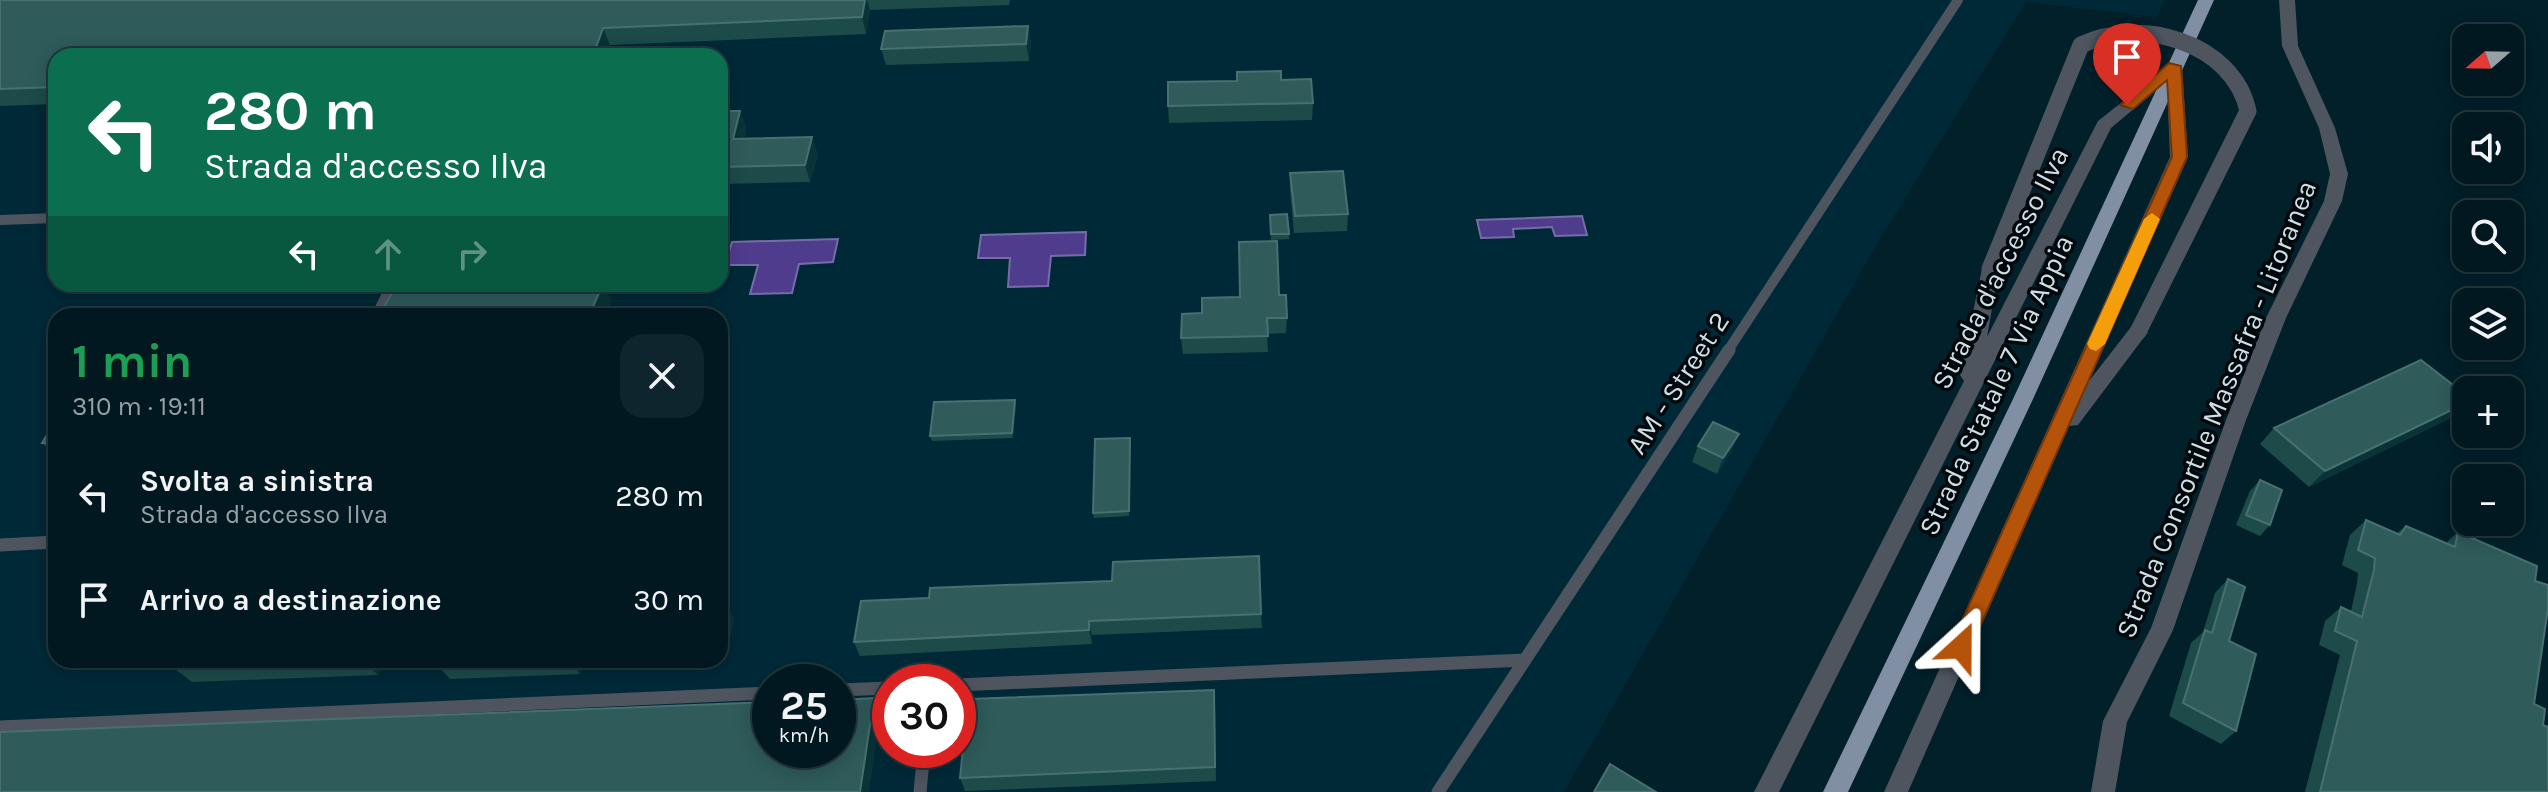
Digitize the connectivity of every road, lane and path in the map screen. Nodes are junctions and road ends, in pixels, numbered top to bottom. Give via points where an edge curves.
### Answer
1 (1958, 0) edge
2 (2206, 0) edge
3 (2287, 0) edge
4 (2174, 66) junction
5 (48, 218) edge
6 (0, 220) edge
7 (1966, 397) junction
8 (2052, 444) junction
9 (48, 542) edge
10 (0, 545) edge
11 (1525, 660) junction
12 (976, 684) edge
13 (752, 694) edge
14 (0, 727) edge
15 (922, 768) edge
16 (920, 792) edge
17 (1438, 792) edge
18 (1766, 792) edge
19 (1835, 792) edge
20 (1896, 792) edge
21 (2103, 792) edge

1 - 11 lane, AM - Street 2
2 - 4 main road, Strada Statale 7 Via Appia
3 - 21 street, Strada Consortile Massafra - Litoranea via 2290,46 2327,128 2339,174 2333,201 2276,318 2162,630 2115,721
4 - 7 street, Strada d'accesso Ilva via 2104,125
4 - 8 street via 2179,157
4 - 19 main road, Strada Statale 7 Via Appia via 2023,399
5 - 6 lane
7 - 8 street, bridge via 1990,269 2081,45 2099,35 2128,31 2189,46 2215,59 2247,91 2248,111 2138,332
7 - 18 street, Strada d'accesso Ilva
8 - 20 street
9 - 10 lane
11 - 12 lane
11 - 17 lane, AM - Street 2
13 - 14 lane
15 - 16 lane

